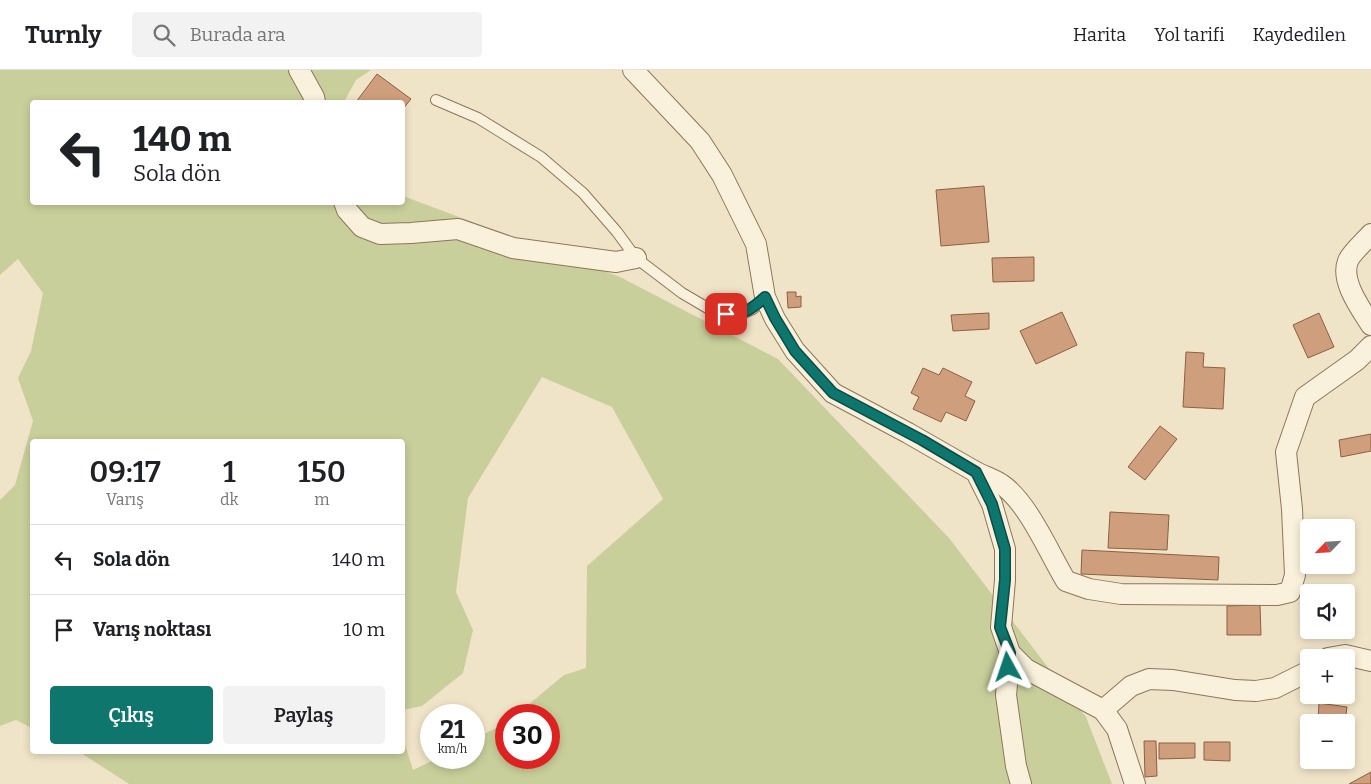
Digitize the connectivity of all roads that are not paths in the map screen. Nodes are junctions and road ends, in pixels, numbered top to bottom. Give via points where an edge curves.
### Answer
1 (300, 70) edge
2 (632, 70) edge
3 (315, 100) edge
4 (436, 100) dead end
5 (345, 205) edge
6 (1371, 234) edge
7 (636, 258) junction
8 (765, 297) junction
9 (1371, 325) edge
10 (1371, 346) edge
11 (976, 472) junction
12 (1010, 653) junction
13 (1355, 657) edge
14 (1371, 661) edge
15 (1300, 676) edge
16 (1103, 710) junction
17 (1021, 784) edge
18 (1135, 784) edge

1 - 3 street
2 - 8 street via 700,142 722,175 756,244
4 - 7 lane via 478,118 541,157 583,193
5 - 7 street via 362,227 380,234 458,229 513,248 616,262
6 - 9 street via 1348,260 1346,276
7 - 8 lane via 682,294 716,313 737,316 753,309
8 - 11 street via 795,351 833,393
10 - 11 street via 1306,397 1286,452 1295,575 1290,592 1277,595 1122,594 1089,589 1066,581 1028,514 1001,484
11 - 12 street via 992,504 1005,549 1000,627
12 - 16 street via 1026,669
12 - 17 street via 1006,695
13 - 14 street
15 - 16 street via 1275,688 1256,691 1149,678 1131,686
16 - 18 street via 1117,729

